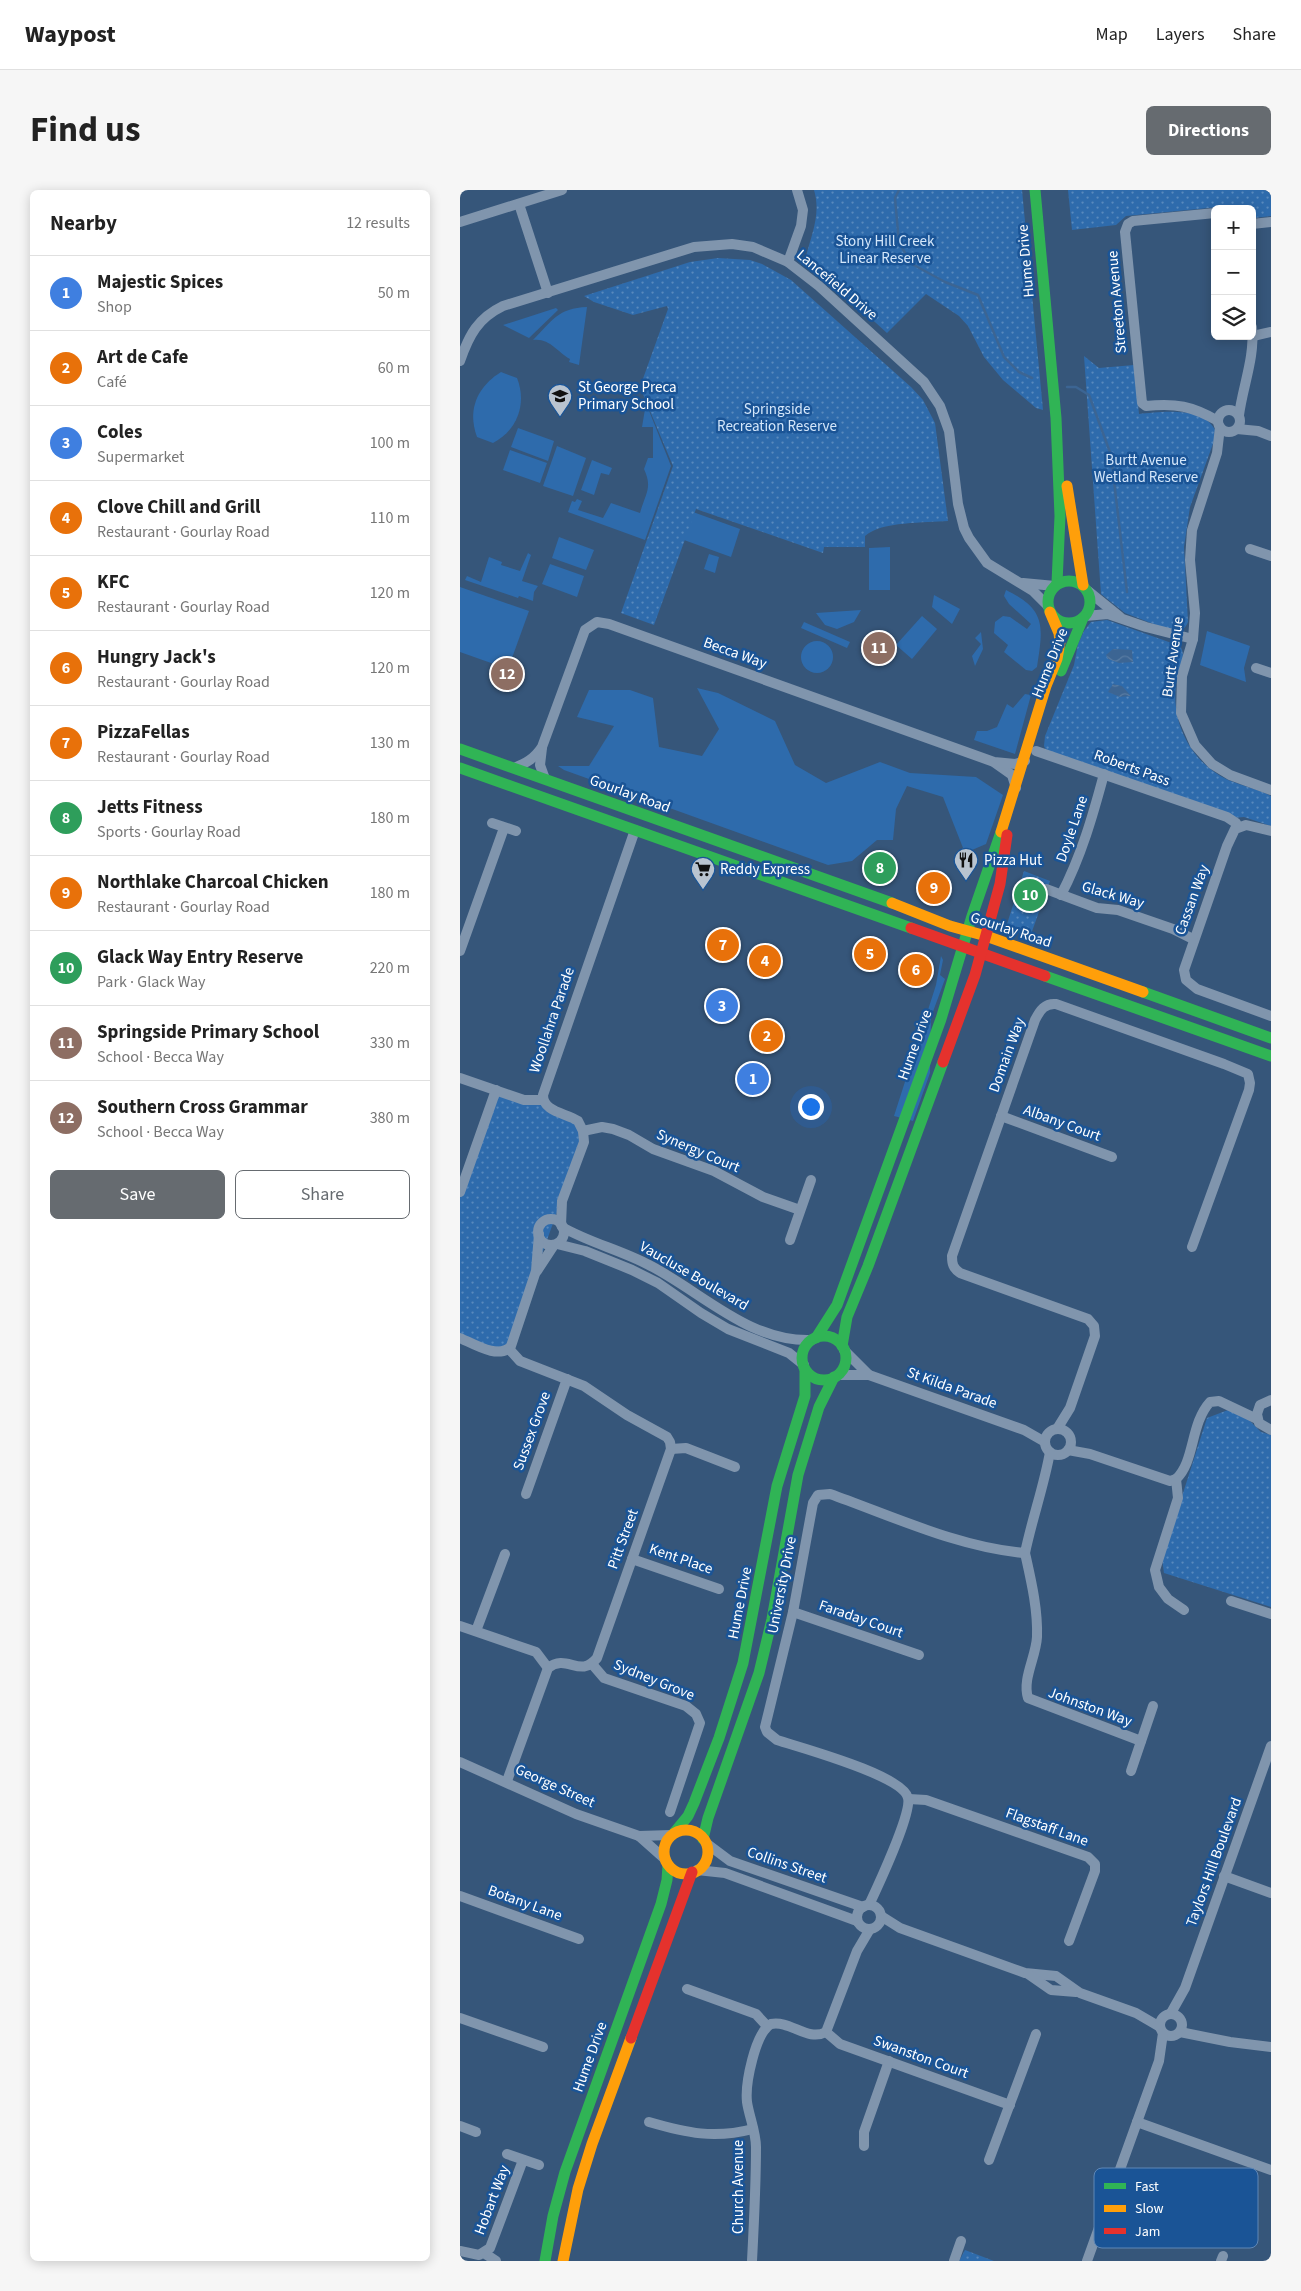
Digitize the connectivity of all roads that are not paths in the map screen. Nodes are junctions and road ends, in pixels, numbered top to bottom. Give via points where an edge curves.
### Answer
1 (562, 190) edge
2 (797, 190) edge
3 (1035, 190) edge
4 (519, 204) junction
5 (1211, 213) edge
6 (460, 222) edge
7 (1271, 222) edge
8 (1256, 224) edge
9 (788, 262) junction
10 (548, 293) junction
11 (1256, 329) edge
12 (1271, 331) edge
13 (1256, 335) edge
14 (1253, 340) edge
15 (460, 361) edge
16 (1242, 389) junction
17 (1240, 416) junction
18 (1056, 418) junction
19 (1222, 418) junction
20 (1234, 431) junction
21 (1258, 432) junction
22 (1271, 436) edge
23 (1217, 453) junction
24 (1250, 549) dead end
25 (1271, 556) edge
26 (1020, 582) junction
27 (1056, 584) junction
28 (1086, 588) junction
29 (1049, 609) junction
30 (1084, 617) junction
31 (1121, 618) junction
32 (1192, 642) junction
33 (1256, 668) dead end
34 (1271, 673) edge
35 (542, 747) junction
36 (460, 749) edge
37 (1036, 751) junction
38 (1025, 761) junction
39 (994, 762) junction
40 (460, 768) edge
41 (514, 768) junction
42 (1107, 775) junction
43 (544, 779) junction
44 (1016, 788) junction
45 (1271, 790) edge
46 (492, 823) dead end
47 (1236, 825) junction
48 (504, 828) junction
49 (635, 830) junction
50 (516, 831) dead end
51 (1271, 832) edge
52 (1046, 890) dead end
53 (1064, 896) junction
54 (968, 932) junction
55 (986, 936) junction
56 (1194, 937) junction
57 (964, 948) junction
58 (460, 951) edge
59 (981, 954) junction
60 (1271, 1016) edge
61 (1271, 1038) edge
62 (1271, 1056) edge
63 (460, 1078) edge
64 (496, 1090) junction
65 (543, 1100) junction
66 (1001, 1116) junction
67 (583, 1131) junction
68 (1112, 1157) dead end
69 (811, 1180) dead end
70 (460, 1192) edge
71 (562, 1202) junction
72 (800, 1210) junction
73 (543, 1222) junction
74 (562, 1226) junction
75 (538, 1234) junction
76 (790, 1240) dead end
77 (556, 1244) junction
78 (1192, 1247) dead end
79 (536, 1272) junction
80 (460, 1338) edge
81 (814, 1339) junction
82 (843, 1348) junction
83 (509, 1349) junction
84 (805, 1368) junction
85 (869, 1375) junction
86 (836, 1376) junction
87 (567, 1379) junction
88 (1267, 1399) edge
89 (1236, 1408) junction
90 (1257, 1419) junction
91 (1271, 1430) edge
92 (1058, 1442) junction
93 (671, 1449) junction
94 (735, 1467) dead end
95 (1176, 1479) junction
96 (526, 1494) dead end
97 (1025, 1553) junction
98 (505, 1554) dead end
99 (632, 1558) junction
100 (719, 1589) dead end
101 (1232, 1601) dead end
102 (1184, 1610) dead end
103 (793, 1612) junction
104 (1271, 1614) edge
105 (460, 1626) edge
106 (476, 1631) junction
107 (919, 1655) dead end
108 (592, 1664) junction
109 (548, 1668) junction
110 (1153, 1706) dead end
111 (1141, 1741) junction
112 (1271, 1746) edge
113 (1269, 1761) edge
114 (460, 1762) edge
115 (1131, 1771) dead end
116 (507, 1781) junction
117 (909, 1799) junction
118 (670, 1812) dead end
119 (673, 1834) junction
120 (639, 1836) junction
121 (704, 1841) junction
122 (667, 1862) junction
123 (695, 1871) junction
124 (1224, 1876) junction
125 (1271, 1893) edge
126 (460, 1896) edge
127 (869, 1917) junction
128 (579, 1939) dead end
129 (1069, 1941) dead end
130 (687, 1989) dead end
131 (460, 2018) edge
132 (1172, 2025) junction
133 (767, 2026) junction
134 (826, 2032) junction
135 (1036, 2034) dead end
136 (543, 2047) dead end
137 (1271, 2047) edge
138 (888, 2061) junction
139 (1010, 2105) junction
140 (649, 2122) dead end
141 (1137, 2122) junction
142 (460, 2126) edge
143 (753, 2129) junction
144 (476, 2132) dead end
145 (864, 2146) dead end
146 (507, 2154) dead end
147 (523, 2160) junction
148 (989, 2160) dead end
149 (539, 2165) dead end
150 (1121, 2168) edge
151 (1271, 2170) edge
152 (961, 2241) dead end
153 (1094, 2244) edge
154 (460, 2251) edge
155 (484, 2253) junction
156 (496, 2261) edge
157 (545, 2261) edge
158 (563, 2261) edge
159 (752, 2261) edge
160 (954, 2261) edge
161 (1088, 2261) edge

1 - 4 street
2 - 9 street via 803,210 801,226
3 - 18 street, Hume Drive
4 - 6 street
4 - 10 street
5 - 19 street, Streeton Avenue via 1133,221 1125,232 1142,403 1146,406 1182,405
7 - 8 street
9 - 10 street, Lancefield Drive via 753,247 732,244 694,247
9 - 26 street, Lancefield Drive via 820,286 933,394 949,431 964,528 987,562
10 - 15 street, Lancefield Drive via 503,306 483,319 467,340
11 - 12 street
12 - 13 street
14 - 16 street
16 - 17 street
16 - 19 street
17 - 19 street via 1234,411
17 - 20 street via 1240,424
17 - 21 street
18 - 27 street, Hume Drive via 1060,516
18 - 28 street, Hume Drive
19 - 20 street via 1225,431
19 - 23 street, Burtt Avenue
20 - 21 street
20 - 23 street, Burtt Avenue
21 - 22 street
23 - 32 street, Burtt Avenue via 1192,530 1190,560 1195,613
24 - 25 street
26 - 27 street, Lancefield Drive via 1041,586
26 - 29 street, Lancefield Drive
27 - 28 street via 1071,580
27 - 29 street via 1049,595
28 - 30 street via 1090,604
28 - 31 street
29 - 30 street via 1054,617 1065,623 1078,622
29 - 38 street, Hume Drive via 1059,633 1058,654
30 - 31 street via 1102,613
30 - 37 street, Hume Drive via 1054,688
31 - 32 street
32 - 45 street, Burtt Avenue via 1180,694 1181,713 1194,745 1212,764 1230,775
33 - 34 street
35 - 39 street, Becca Way via 586,630 592,624 603,622
35 - 41 street, Becca Way via 528,762
35 - 43 street, Becca Way via 540,765
36 - 41 street, Gourlay Road
37 - 42 street, Roberts Pass
37 - 55 street, Hume Drive via 1008,829 1000,884
38 - 39 street, Becca Way via 1015,764
38 - 44 street, Hume Drive
39 - 44 street, Becca Way via 1012,775
40 - 49 street
41 - 43 street, Gourlay Road
42 - 47 street, Roberts Pass via 1218,815
42 - 53 street, Doyle Lane
43 - 54 street, Gourlay Road
44 - 54 street, Hume Drive
46 - 48 street
47 - 51 street
47 - 56 street, Cassan Way
48 - 50 street
48 - 58 street
49 - 57 street
49 - 65 street, Woollahra Parade via 547,1080
52 - 53 street, Glack Way
53 - 56 street, Glack Way via 1098,908 1118,910
54 - 55 street, Gourlay Road
54 - 57 street, Hume Drive
55 - 59 street, Hume Drive
55 - 61 street, Gourlay Road
56 - 60 street, Cassan Way via 1185,964 1186,980 1197,989
57 - 59 street
57 - 81 street, Hume Drive via 837,1305
59 - 62 street
59 - 82 street, Hume Drive via 847,1317
63 - 64 street
64 - 65 street via 524,1100
64 - 70 street
65 - 67 street via 548,1107 578,1121
66 - 68 street, Albany Court
66 - 78 street, Domain Way via 1035,1020 1039,1011 1050,1003 1245,1072 1249,1078 1249,1090
66 - 92 street, Domain Way via 952,1263 960,1273 1092,1322 1095,1336
67 - 71 street via 584,1142
67 - 72 street, Synergy Court via 613,1128 653,1149 714,1171 751,1192
69 - 72 street
71 - 73 street
71 - 74 street
72 - 76 street
73 - 74 street via 555,1220
73 - 75 street
74 - 77 street via 562,1238
74 - 81 street, Vaucluse Boulevard via 580,1237 650,1265 741,1321 789,1340
75 - 77 street via 546,1244
75 - 79 street
77 - 79 street
77 - 84 street, Vaucluse Boulevard via 603,1257 639,1273 728,1329 789,1353
79 - 83 street
80 - 83 street via 497,1352
81 - 82 street via 834,1339
81 - 84 street via 804,1350
82 - 85 street, St Kilda Parade
82 - 86 street via 845,1365
83 - 87 street via 520,1361
84 - 86 street via 820,1380
84 - 119 street, Hume Drive via 804,1396 777,1486 743,1663 694,1803
85 - 86 street, St Kilda Parade
85 - 92 street, St Kilda Parade
86 - 121 street via 822,1400 802,1459 771,1626 754,1691 708,1818
87 - 93 street via 667,1437
87 - 96 street, Sussex Grove
88 - 89 street
88 - 90 street
89 - 90 street
89 - 95 street via 1210,1402 1201,1411 1184,1469
90 - 91 street via 1263,1427
92 - 95 street, St Kilda Parade via 1164,1480
92 - 97 street
93 - 94 street via 686,1448
93 - 99 street, Pitt Street
95 - 102 street via 1178,1498 1156,1570 1159,1587 1168,1599
97 - 103 street, University Drive via 970,1544 830,1494 818,1494 813,1503
97 - 111 street, Johnston Way via 1033,1590 1036,1637 1027,1682 1028,1698
98 - 106 street
99 - 100 street, Kent Place
99 - 108 street, Pitt Street via 597,1658
101 - 104 street
103 - 107 street, Faraday Court
103 - 117 street, University Drive via 765,1727 767,1732 777,1740 882,1775 904,1789
105 - 106 street
106 - 109 street via 536,1652
108 - 109 street via 582,1668 564,1662 554,1663
108 - 118 street, Sydney Grove via 604,1678 686,1706 696,1714 700,1723
109 - 116 street
110 - 111 street, Johnston Way
111 - 115 street, Johnston Way
112 - 113 street, Taylors Hill Boulevard
113 - 124 street, Taylors Hill Boulevard
114 - 116 street, George Street
116 - 120 street, George Street via 576,1814
117 - 127 street
117 - 129 street, Flagstaff Lane via 926,1800 1088,1857 1095,1864 1095,1871
119 - 120 street, George Street
119 - 121 street via 693,1831
119 - 122 street via 665,1845
120 - 122 street, George Street
121 - 123 street via 706,1858
121 - 127 street, Collins Street via 730,1861
122 - 123 street via 678,1872
122 - 157 street, Hume Drive via 667,1880 661,1904 562,2181
123 - 127 street, Collins Street via 725,1873
123 - 158 street, Hume Drive via 659,1959 586,2162
124 - 125 street
124 - 132 street, Taylors Hill Boulevard
126 - 128 street, Botany Lane
127 - 132 street, Collins Street via 1025,1973 1052,1990 1080,1993
127 - 134 street
130 - 133 street via 756,2014
131 - 136 street
132 - 137 street, Collins Street via 1230,2042
132 - 141 street, Taylors Hill Boulevard
133 - 134 street via 776,2023 817,2035
133 - 143 street, Church Avenue via 748,2077 747,2100
134 - 138 street, Swanston Court via 840,2044
135 - 139 street
138 - 139 street, Swanston Court
138 - 145 street via 864,2132
139 - 148 street
140 - 143 street via 688,2133 730,2134
141 - 150 street, Taylors Hill Boulevard
141 - 151 street
142 - 144 street
143 - 159 street, Church Avenue via 756,2144
146 - 147 street, Hobart Way
147 - 149 street, Hobart Way
147 - 155 street, Hobart Way via 494,2239
152 - 160 street
153 - 161 street, Taylors Hill Boulevard
154 - 155 street, Hobart Way
155 - 156 street

